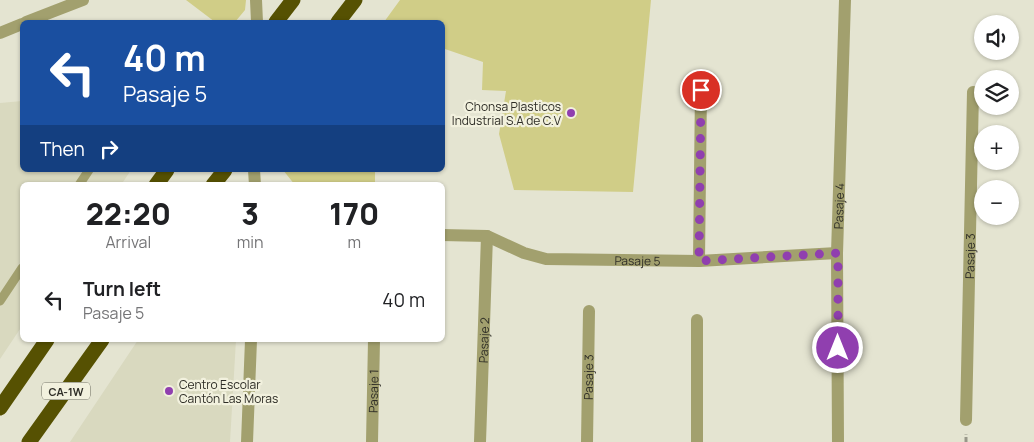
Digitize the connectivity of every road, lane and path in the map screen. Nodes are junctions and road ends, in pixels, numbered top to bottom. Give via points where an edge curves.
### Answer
1 (83, 0) edge
2 (256, 0) edge
3 (293, 0) edge
4 (355, 0) edge
5 (845, 0) edge
6 (31, 20) edge
7 (257, 20) edge
8 (278, 20) edge
9 (340, 20) edge
10 (20, 25) edge
11 (0, 33) edge
12 (701, 90) dead end
13 (973, 92) dead end
14 (223, 172) edge
15 (215, 182) edge
16 (445, 235) edge
17 (487, 236) junction
18 (838, 253) junction
19 (699, 261) junction
20 (20, 271) edge
21 (0, 301) edge
22 (589, 311) dead end
23 (697, 320) dead end
24 (46, 342) edge
25 (101, 342) edge
26 (252, 342) edge
27 (374, 342) edge
28 (0, 408) edge
29 (966, 420) dead end
30 (30, 442) edge
31 (247, 442) edge
32 (372, 442) edge
33 (480, 442) edge
34 (587, 442) edge
35 (697, 442) edge
36 (838, 442) edge

1 - 6 street
2 - 7 street
3 - 8 highway
4 - 9 highway
5 - 18 street, Pasaje 4
10 - 11 street
12 - 19 street
13 - 29 street, Pasaje 3
14 - 15 highway
16 - 17 street, Pasaje 5
17 - 19 street, Pasaje 5 via 524,253 546,258
17 - 33 street, Pasaje 2
18 - 19 street, Pasaje 5
18 - 36 street, Pasaje 4
20 - 21 lane
22 - 34 street, Pasaje 3
23 - 35 street
24 - 28 highway
25 - 30 highway, CA-1W
26 - 31 street
27 - 32 street, Pasaje 1

